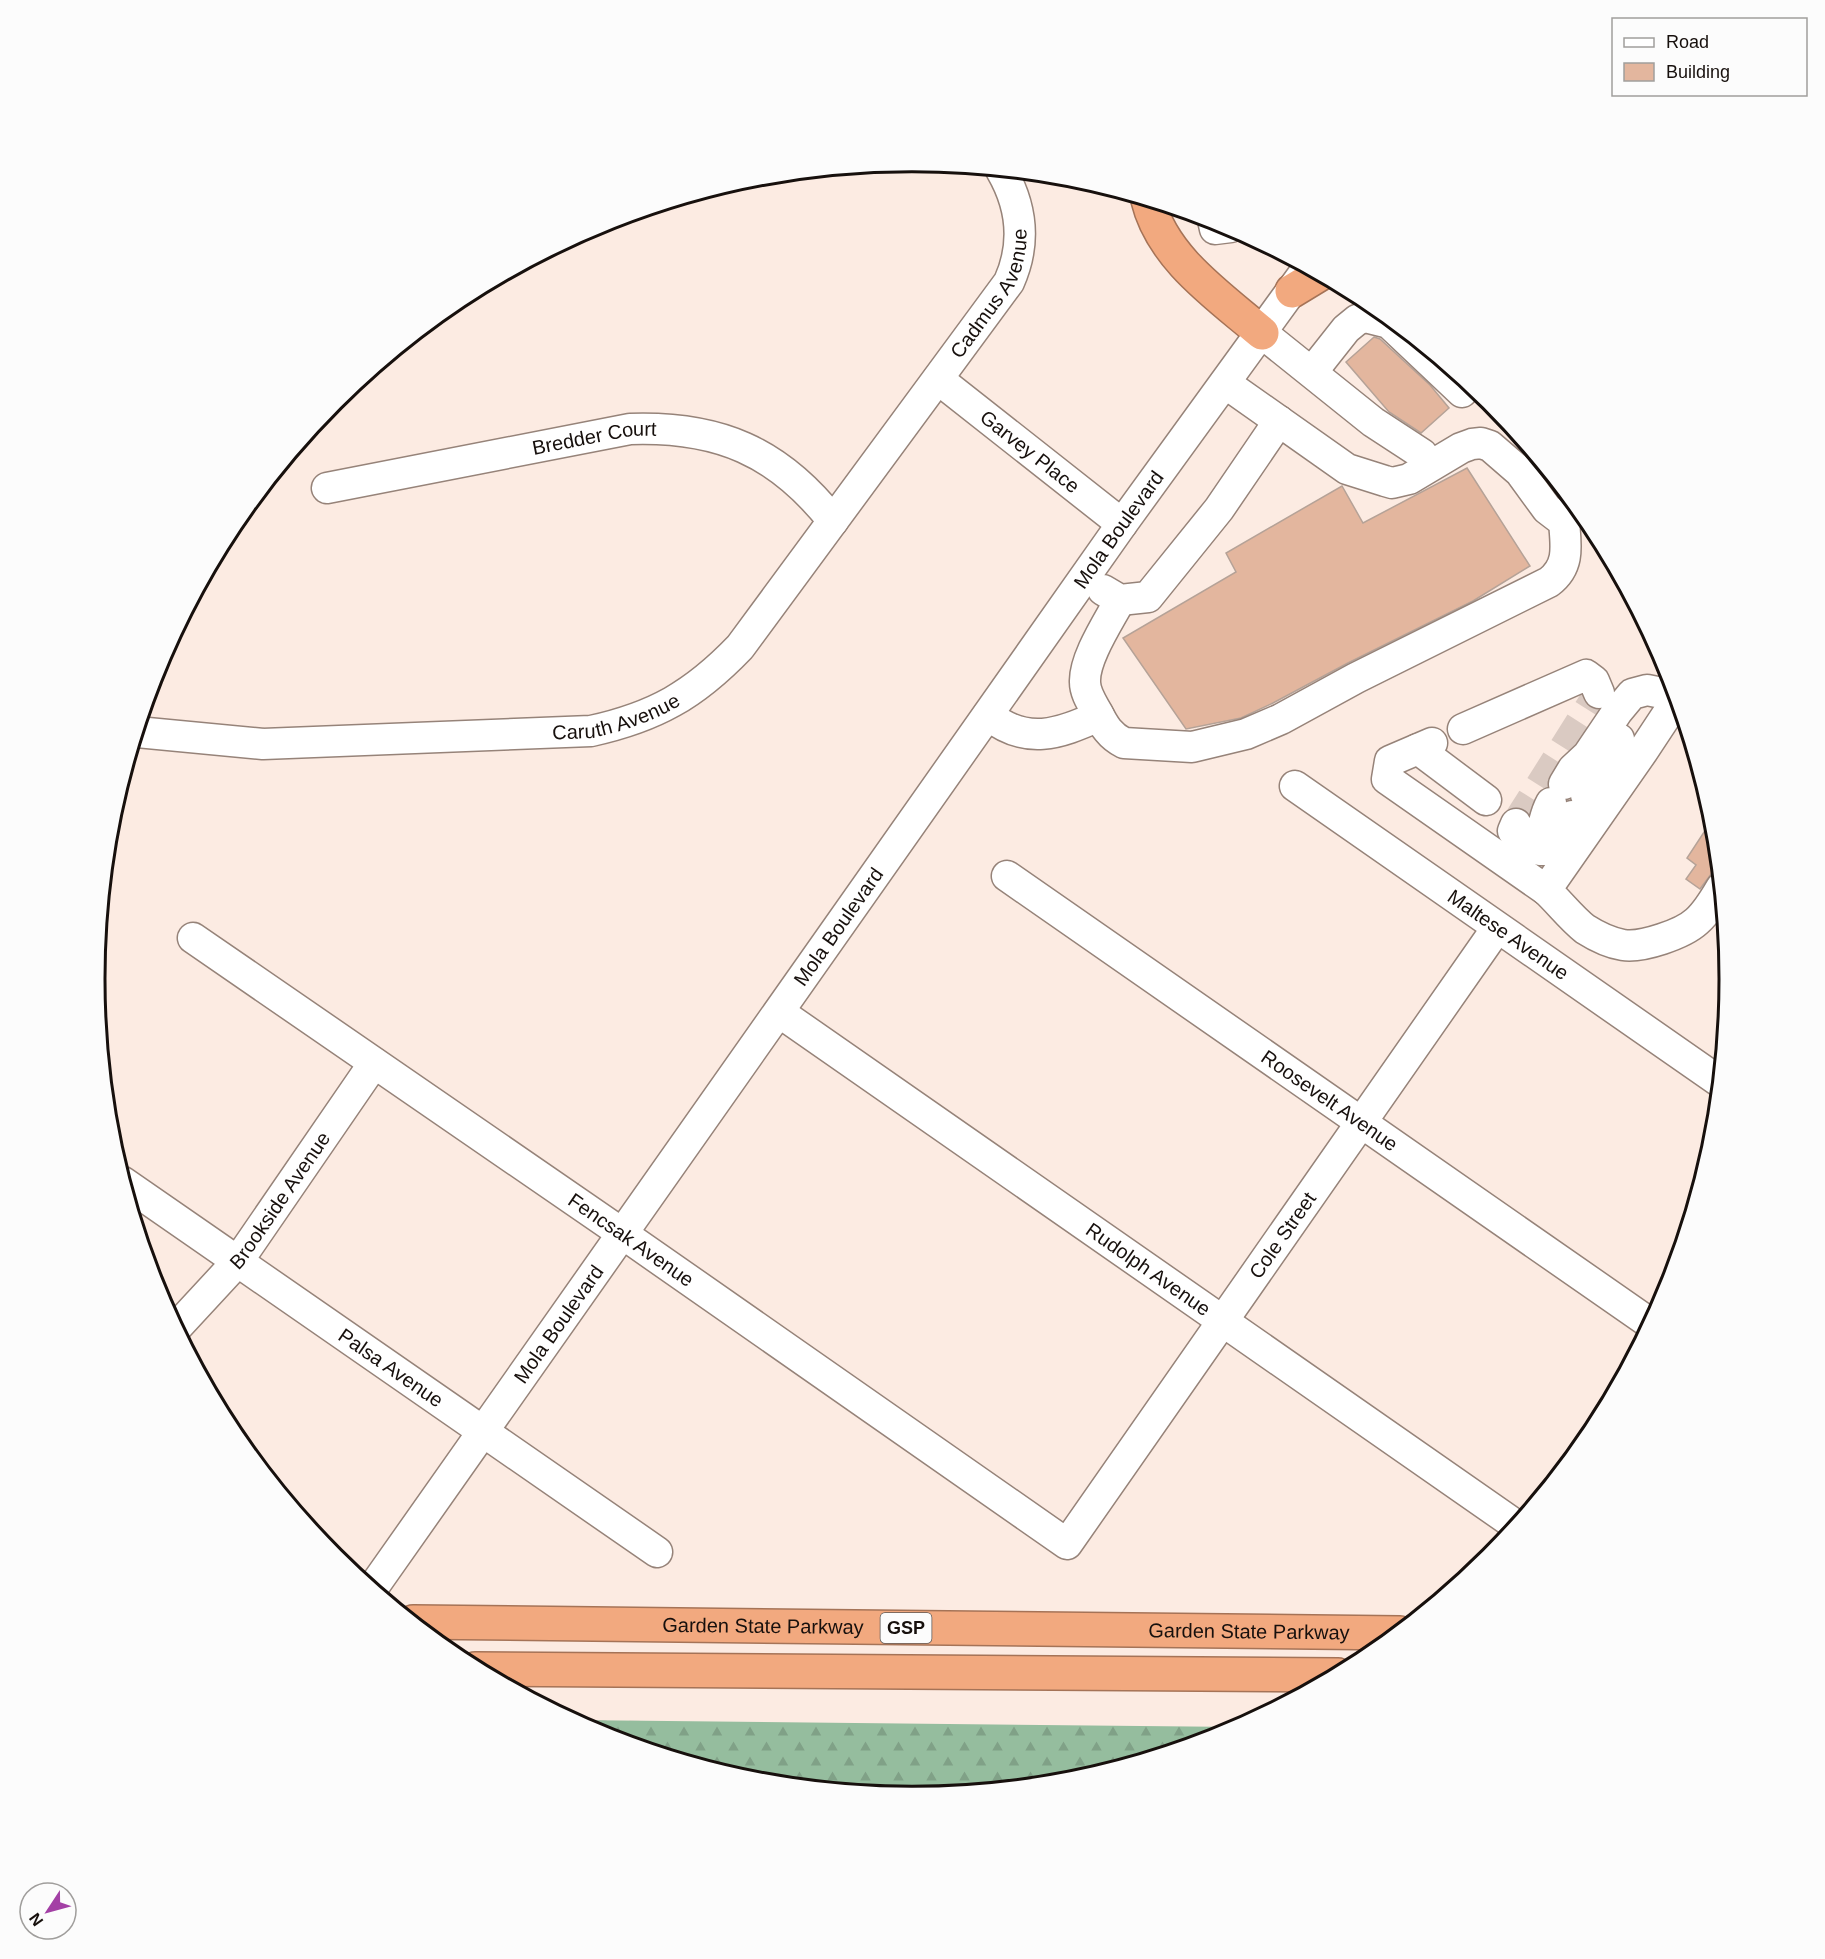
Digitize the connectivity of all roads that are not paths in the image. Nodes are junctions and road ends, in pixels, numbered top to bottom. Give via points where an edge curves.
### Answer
1 (1005, 178) edge
2 (1150, 209) edge
3 (1300, 280) edge
4 (1377, 319) edge
5 (1262, 333) junction
6 (1417, 349) edge
7 (1312, 372) junction
8 (938, 379) junction
9 (1225, 383) junction
10 (1462, 392) dead end
11 (1279, 421) junction
12 (1422, 454) dead end
13 (1525, 460) edge
14 (327, 488) dead end
15 (1574, 519) edge
16 (833, 521) junction
17 (1122, 524) junction
18 (1084, 578) junction
19 (1120, 600) junction
20 (1647, 690) junction
21 (1599, 693) dead end
22 (1668, 695) edge
23 (1672, 706) edge
24 (988, 715) junction
25 (1099, 716) junction
26 (1463, 729) dead end
27 (144, 733) edge
28 (1295, 786) dead end
29 (1486, 800) dead end
30 (1569, 800) junction
31 (1529, 836) dead end
32 (1007, 876) dead end
33 (1546, 890) junction
34 (1715, 898) edge
35 (1497, 928) junction
36 (193, 938) dead end
37 (779, 1012) junction
38 (375, 1063) junction
39 (1714, 1078) edge
40 (1360, 1122) junction
41 (133, 1189) edge
42 (623, 1234) junction
43 (238, 1261) junction
44 (1645, 1319) edge
45 (181, 1322) edge
46 (1223, 1322) junction
47 (483, 1433) junction
48 (1511, 1522) edge
49 (1067, 1544) joint
50 (657, 1552) dead end
51 (376, 1583) edge
52 (424, 1622) edge
53 (1386, 1633) edge
54 (493, 1669) edge
55 (1323, 1675) edge

1 - 8 street, Cadmus Avenue via 1020,222 1014,270
2 - 5 highway via 1176,256
3 - 5 street, Mola Boulevard
4 - 7 street via 1365,316 1346,329
5 - 7 street
5 - 9 street, Mola Boulevard
6 - 10 street
7 - 12 street via 1373,422
8 - 16 street, Caruth Avenue
8 - 17 street, Garvey Place
9 - 11 street
9 - 17 street, Mola Boulevard
11 - 13 street via 1347,470 1392,483 1409,479 1472,444 1481,443
11 - 19 street via 1219,509 1148,597
13 - 15 street via 1547,509
14 - 16 street, Bredder Court via 630,429 664,428 702,433 766,459 817,500
15 - 25 street via 1566,561 1549,582 1267,726 1203,745 1169,747 1124,743 1112,736
16 - 27 street, Caruth Avenue via 740,647 716,672 655,712 622,724 591,731 263,744
17 - 18 street, Mola Boulevard
18 - 19 street
18 - 24 street, Mola Boulevard
19 - 25 street via 1086,671 1089,697
20 - 22 street
20 - 30 street
20 - 30 street via 1632,694 1617,712 1588,755 1585,776
21 - 26 street via 1586,675
23 - 33 street
24 - 25 street via 1012,730 1029,734 1070,728
24 - 37 street, Mola Boulevard
28 - 35 street, Maltese Avenue
29 - 33 street via 1425,746 1390,762 1387,779
30 - 31 street
32 - 40 street, Roosevelt Avenue
33 - 34 street via 1595,934 1626,945 1677,933 1695,923
35 - 39 street, Maltese Avenue
35 - 40 street, Cole Street
36 - 38 street, Fencsak Avenue
37 - 42 street, Mola Boulevard
37 - 46 street, Rudolph Avenue
38 - 42 street, Fencsak Avenue
38 - 43 street, Brookside Avenue
40 - 44 street, Roosevelt Avenue
40 - 46 street, Cole Street
41 - 43 street, Palsa Avenue
42 - 47 street, Mola Boulevard
42 - 49 street, Fencsak Avenue
43 - 45 street, Brookside Avenue
43 - 47 street, Palsa Avenue
46 - 48 street, Rudolph Avenue
46 - 49 street, Cole Street
47 - 50 street, Palsa Avenue
47 - 51 street, Mola Boulevard
52 - 53 highway, Garden State Parkway / GSP
54 - 55 highway, GSP

